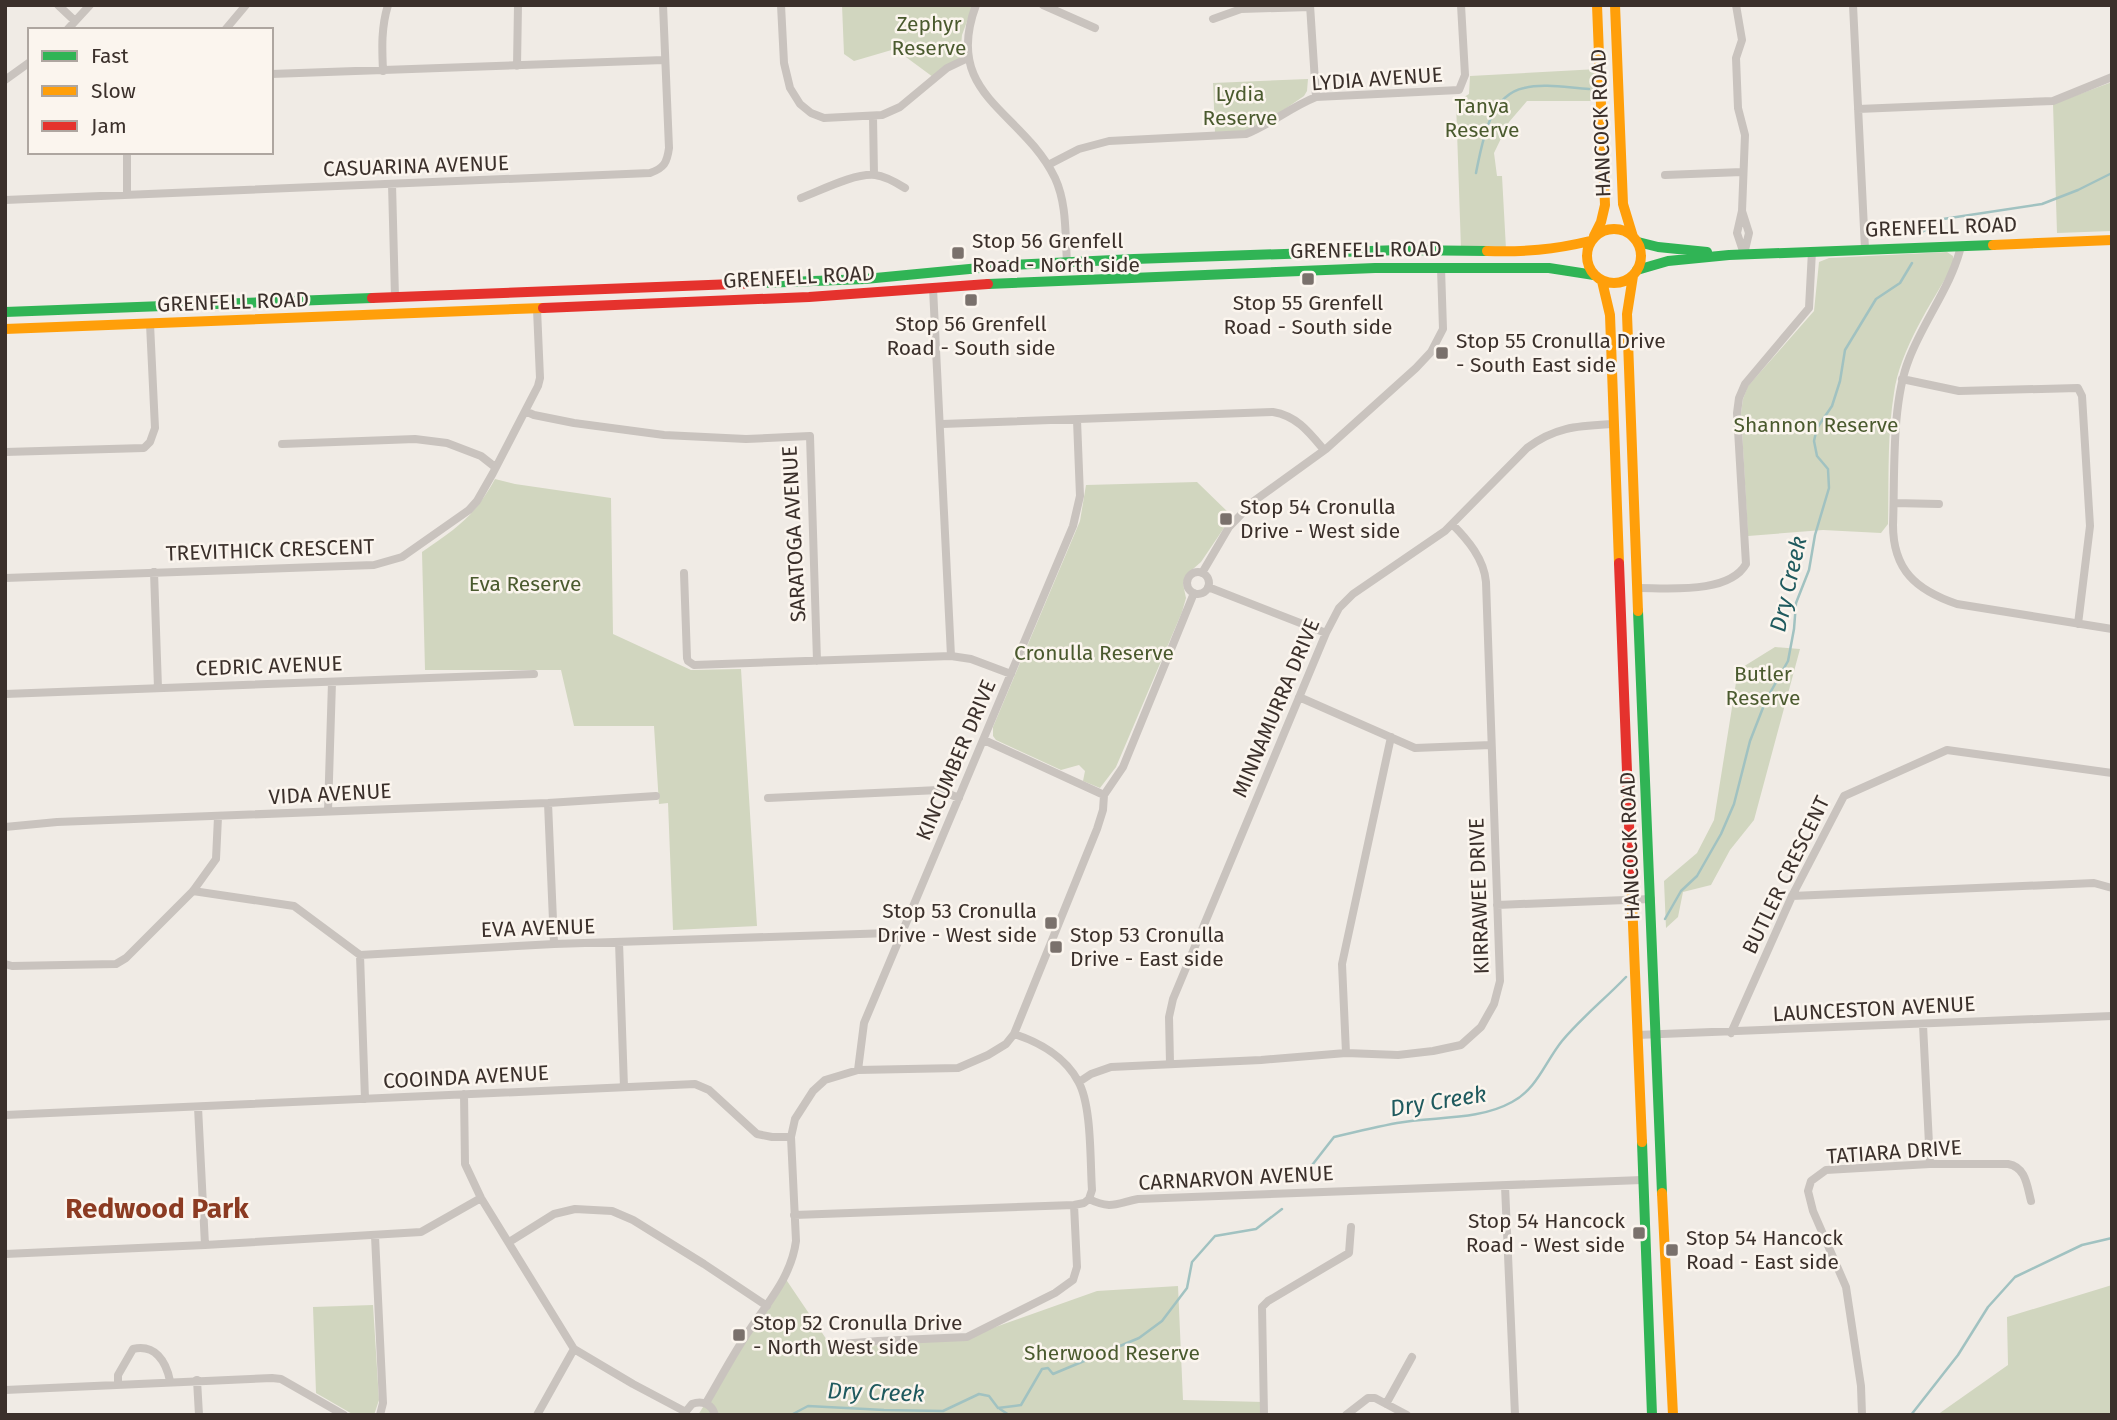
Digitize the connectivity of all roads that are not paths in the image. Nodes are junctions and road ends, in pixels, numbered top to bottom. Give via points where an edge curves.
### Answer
1 (58, 5) edge
2 (90, 5) edge
3 (246, 5) edge
4 (388, 5) edge
5 (518, 5) edge
6 (663, 5) edge
7 (781, 5) edge
8 (976, 5) edge
9 (1043, 5) edge
10 (1461, 5) edge
11 (1597, 5) edge
12 (1615, 5) edge
13 (1736, 5) edge
14 (1853, 5) edge
15 (1310, 6) edge
16 (1213, 19) dead end
17 (75, 21) junction
18 (68, 28) edge
19 (227, 28) edge
20 (1095, 28) dead end
21 (968, 58) junction
22 (664, 60) junction
23 (28, 63) edge
24 (517, 66) junction
25 (383, 71) junction
26 (273, 74) edge
27 (2112, 77) edge
28 (5, 80) edge
29 (1316, 97) junction
30 (1858, 108) junction
31 (873, 116) junction
32 (127, 154) edge
33 (1048, 165) junction
34 (1742, 172) junction
35 (874, 175) junction
36 (1665, 175) dead end
37 (392, 184) junction
38 (905, 188) dead end
39 (127, 195) junction
40 (801, 198) dead end
41 (5, 200) edge
42 (1592, 239) junction
43 (1636, 239) junction
44 (2112, 240) edge
45 (1961, 246) junction
46 (1865, 249) junction
47 (1440, 251) junction
48 (1812, 251) junction
49 (1744, 254) junction
50 (1730, 255) junction
51 (1066, 262) junction
52 (1441, 268) junction
53 (1635, 273) junction
54 (1598, 278) junction
55 (1067, 279) junction
56 (933, 288) junction
57 (537, 292) junction
58 (396, 297) junction
59 (150, 307) junction
60 (537, 309) junction
61 (5, 312) edge
62 (396, 315) junction
63 (150, 324) junction
64 (5, 329) edge
65 (1902, 379) junction
66 (525, 411) junction
67 (1077, 420) junction
68 (942, 424) junction
69 (1614, 424) junction
70 (282, 444) dead end
71 (1324, 450) junction
72 (5, 452) edge
73 (495, 467) junction
74 (1894, 503) junction
75 (1939, 504) dead end
76 (1452, 524) junction
77 (154, 572) junction
78 (684, 573) dead end
79 (1202, 573) junction
80 (5, 578) edge
81 (1208, 587) junction
82 (1639, 589) junction
83 (1194, 593) junction
84 (2078, 624) junction
85 (2112, 629) edge
86 (1326, 633) junction
87 (951, 656) junction
88 (817, 661) junction
89 (534, 674) dead end
90 (1011, 674) junction
91 (332, 682) junction
92 (158, 688) junction
93 (5, 694) edge
94 (1299, 697) junction
95 (1391, 737) junction
96 (984, 740) junction
97 (1491, 745) junction
98 (2112, 773) edge
99 (1104, 795) junction
100 (656, 796) dead end
101 (768, 798) dead end
102 (959, 798) junction
103 (548, 803) junction
104 (328, 811) junction
105 (218, 817) junction
106 (5, 827) edge
107 (2112, 888) edge
108 (193, 891) junction
109 (1792, 896) junction
110 (1651, 899) junction
111 (1632, 900) junction
112 (1497, 905) junction
113 (899, 938) junction
114 (619, 942) junction
115 (554, 944) junction
116 (360, 955) junction
117 (5, 964) edge
118 (2112, 1016) edge
119 (1923, 1025) junction
120 (1731, 1033) junction
121 (1014, 1034) junction
122 (1637, 1035) junction
123 (1656, 1035) junction
124 (1346, 1053) junction
125 (1170, 1063) junction
126 (858, 1070) junction
127 (1079, 1082) junction
128 (624, 1087) junction
129 (464, 1094) junction
130 (365, 1099) junction
131 (198, 1107) junction
132 (5, 1115) edge
133 (791, 1136) junction
134 (1930, 1164) junction
135 (1661, 1179) junction
136 (1642, 1180) junction
137 (1505, 1186) junction
138 (481, 1198) junction
139 (1089, 1199) junction
140 (2031, 1201) dead end
141 (1074, 1205) junction
142 (794, 1214) junction
143 (1351, 1227) dead end
144 (375, 1237) junction
145 (509, 1242) junction
146 (205, 1245) junction
147 (5, 1254) edge
148 (767, 1306) junction
149 (574, 1349) junction
150 (833, 1349) dead end
151 (1412, 1357) dead end
152 (197, 1380) junction
153 (170, 1381) junction
154 (118, 1383) junction
155 (5, 1390) edge
156 (706, 1403) junction
157 (1386, 1404) junction
158 (684, 1413) edge
159 (199, 1415) edge
160 (344, 1415) edge
161 (380, 1415) edge
162 (537, 1415) edge
163 (716, 1415) edge
164 (1264, 1415) edge
165 (1346, 1415) edge
166 (1407, 1415) edge
167 (1514, 1415) edge
168 (1652, 1415) edge
169 (1673, 1415) edge
170 (1862, 1415) edge

1 - 17 street
2 - 17 street
3 - 19 street
4 - 25 street via 383,22
5 - 24 street
6 - 22 street, CASUARINA AVENUE
7 - 31 street via 784,63 800,104 824,118
8 - 21 street via 967,35
9 - 20 street
10 - 29 street, LYDIA AVENUE via 1464,80 1459,90
11 - 42 main road, HANCOCK ROAD via 1605,205
12 - 43 main road, HANCOCK ROAD via 1623,204
13 - 34 street via 1742,40 1737,58 1738,108 1745,135
14 - 30 street
15 - 16 street via 1241,9
15 - 29 street
17 - 18 street
21 - 31 street via 947,68 900,107
21 - 33 street via 978,85
22 - 24 street
22 - 37 street, CASUARINA AVENUE via 669,148 668,161 660,170 635,176
23 - 28 street
24 - 25 street
25 - 26 street
27 - 30 street via 2053,101
29 - 33 street, LYDIA AVENUE via 1246,134 1109,141 1079,149
30 - 46 street
31 - 35 street
32 - 39 street
33 - 51 street via 1061,195
34 - 36 street
34 - 49 street via 1737,233
35 - 38 street
35 - 40 street
37 - 39 street, CASUARINA AVENUE
37 - 58 street
39 - 41 street, CASUARINA AVENUE
42 - 43 main road via 1614,228
42 - 47 main road, GRENFELL ROAD via 1533,252
42 - 54 main road via 1586,259
43 - 50 main road, GRENFELL ROAD via 1658,247
43 - 53 main road via 1641,256
44 - 45 main road, GRENFELL ROAD
45 - 46 main road, GRENFELL ROAD
45 - 65 street
46 - 48 main road, GRENFELL ROAD
47 - 51 main road, GRENFELL ROAD
47 - 52 main road
48 - 49 main road, GRENFELL ROAD
48 - 82 street via 1809,309 1745,384 1739,398 1746,564 1741,573 1721,583
49 - 50 main road, GRENFELL ROAD
50 - 53 main road, GRENFELL ROAD via 1668,261
51 - 55 main road
51 - 57 main road, GRENFELL ROAD via 865,279
52 - 54 main road, GRENFELL ROAD via 1567,269
52 - 55 main road, GRENFELL ROAD
52 - 71 street via 1444,318 1438,341 1416,368
53 - 54 main road via 1618,283
53 - 82 main road, HANCOCK ROAD via 1628,314
54 - 69 main road, HANCOCK ROAD via 1610,315
55 - 56 main road, GRENFELL ROAD
56 - 60 main road, GRENFELL ROAD
56 - 68 street
57 - 58 main road, GRENFELL ROAD
57 - 60 main road
58 - 59 main road, GRENFELL ROAD
58 - 62 main road
59 - 61 main road, GRENFELL ROAD
59 - 63 main road
60 - 62 main road, GRENFELL ROAD
60 - 66 street, TREVITHICK CRESCENT via 540,378
62 - 63 main road, GRENFELL ROAD
63 - 64 main road, GRENFELL ROAD
63 - 72 street via 155,428 144,448
65 - 74 street
65 - 84 street via 1959,391 2078,388 2090,526
66 - 73 street, TREVITHICK CRESCENT
66 - 88 street, SARATOGA AVENUE via 574,424 664,435 810,436
67 - 68 street
67 - 71 street via 1273,412 1301,423
67 - 90 street, KINCUMBER DRIVE via 1080,496 1073,526
68 - 87 street
69 - 76 street, MINNAMURRA DRIVE via 1566,428 1541,438
69 - 111 main road, HANCOCK ROAD
70 - 73 street via 426,440 481,456
71 - 79 street via 1241,513
73 - 77 street, TREVITHICK CRESCENT via 477,501 458,519 402,557 385,563
74 - 75 street
74 - 84 street via 1893,544 1898,560 1912,580 1937,598
76 - 86 street, MINNAMURRA DRIVE via 1353,594 1339,608
76 - 97 street, KIRRAWEE DRIVE via 1484,568
77 - 80 street, TREVITHICK CRESCENT
77 - 92 street
78 - 88 street via 688,661 694,665
79 - 81 street
79 - 83 street via 1188,579
81 - 83 street
81 - 86 street
82 - 110 main road, HANCOCK ROAD
83 - 99 street via 1123,766
84 - 85 street
86 - 94 street, MINNAMURRA DRIVE
87 - 88 street
87 - 90 street
89 - 91 street, CEDRIC AVENUE
90 - 96 street, KINCUMBER DRIVE
91 - 92 street, CEDRIC AVENUE
91 - 104 street
92 - 93 street, CEDRIC AVENUE
94 - 95 street
94 - 125 street, MINNAMURRA DRIVE via 1173,999
95 - 97 street via 1415,748
95 - 124 street via 1342,964
96 - 99 street
96 - 102 street, KINCUMBER DRIVE
97 - 112 street, KIRRAWEE DRIVE
98 - 109 street, BUTLER CRESCENT via 1947,750 1844,796
99 - 121 street via 1097,828
100 - 103 street, VIDA AVENUE
101 - 102 street via 939,790
102 - 113 street, KINCUMBER DRIVE
103 - 104 street, VIDA AVENUE
103 - 115 street
104 - 105 street, VIDA AVENUE
105 - 106 street, VIDA AVENUE
105 - 108 street via 216,859
107 - 109 street via 2094,883
108 - 116 street via 294,906
108 - 117 street via 116,964
109 - 120 street, BUTLER CRESCENT
110 - 111 street
110 - 123 main road, HANCOCK ROAD
111 - 112 street
111 - 122 main road, HANCOCK ROAD
112 - 124 street, KIRRAWEE DRIVE via 1500,981 1481,1027 1461,1045 1433,1051
113 - 114 street, EVA AVENUE via 890,933
113 - 126 street, KINCUMBER DRIVE via 864,1023
114 - 115 street, EVA AVENUE
114 - 128 street
115 - 116 street, EVA AVENUE
116 - 130 street
118 - 119 street, LAUNCESTON AVENUE
119 - 120 street, LAUNCESTON AVENUE
119 - 134 street
120 - 123 street, LAUNCESTON AVENUE
121 - 126 street via 988,1055 958,1068
121 - 127 street via 1041,1044
122 - 123 street, LAUNCESTON AVENUE
122 - 136 main road, HANCOCK ROAD
123 - 135 main road, HANCOCK ROAD
124 - 125 street, KIRRAWEE DRIVE
125 - 127 street, KIRRAWEE DRIVE via 1111,1067
126 - 133 street via 825,1080 813,1091 795,1119
127 - 139 street via 1088,1130
128 - 129 street, COOINDA AVENUE
128 - 133 street, COOINDA AVENUE via 695,1084 709,1090 757,1134
129 - 130 street, COOINDA AVENUE
129 - 138 street via 465,1164
130 - 131 street, COOINDA AVENUE
131 - 132 street, COOINDA AVENUE
131 - 146 street
133 - 142 street
134 - 140 street, TATIARA DRIVE via 2016,1165 2023,1171
134 - 170 street, TATIARA DRIVE via 1826,1170 1811,1181 1808,1191 1846,1287
135 - 136 main road
135 - 169 main road, HANCOCK ROAD
136 - 137 street, CARNARVON AVENUE
136 - 168 main road, HANCOCK ROAD
137 - 139 street, CARNARVON AVENUE via 1139,1199 1115,1206
137 - 167 street
138 - 144 street via 421,1232
138 - 145 street
139 - 141 street
141 - 142 street
141 - 150 street via 1077,1267 1073,1280 1055,1293 967,1337 866,1342
142 - 148 street via 794,1254
143 - 164 street via 1349,1253 1262,1307
144 - 146 street
144 - 161 street
145 - 148 street via 554,1214 575,1209 612,1211
145 - 149 street
146 - 147 street
148 - 156 street
149 - 158 street
149 - 162 street
151 - 157 street
152 - 153 street
152 - 159 street
152 - 160 street via 281,1380
153 - 154 street
153 - 154 street via 155,1351 144,1346 133,1349
154 - 155 street
156 - 158 street via 692,1404
156 - 163 street
157 - 165 street via 1368,1398
157 - 166 street

